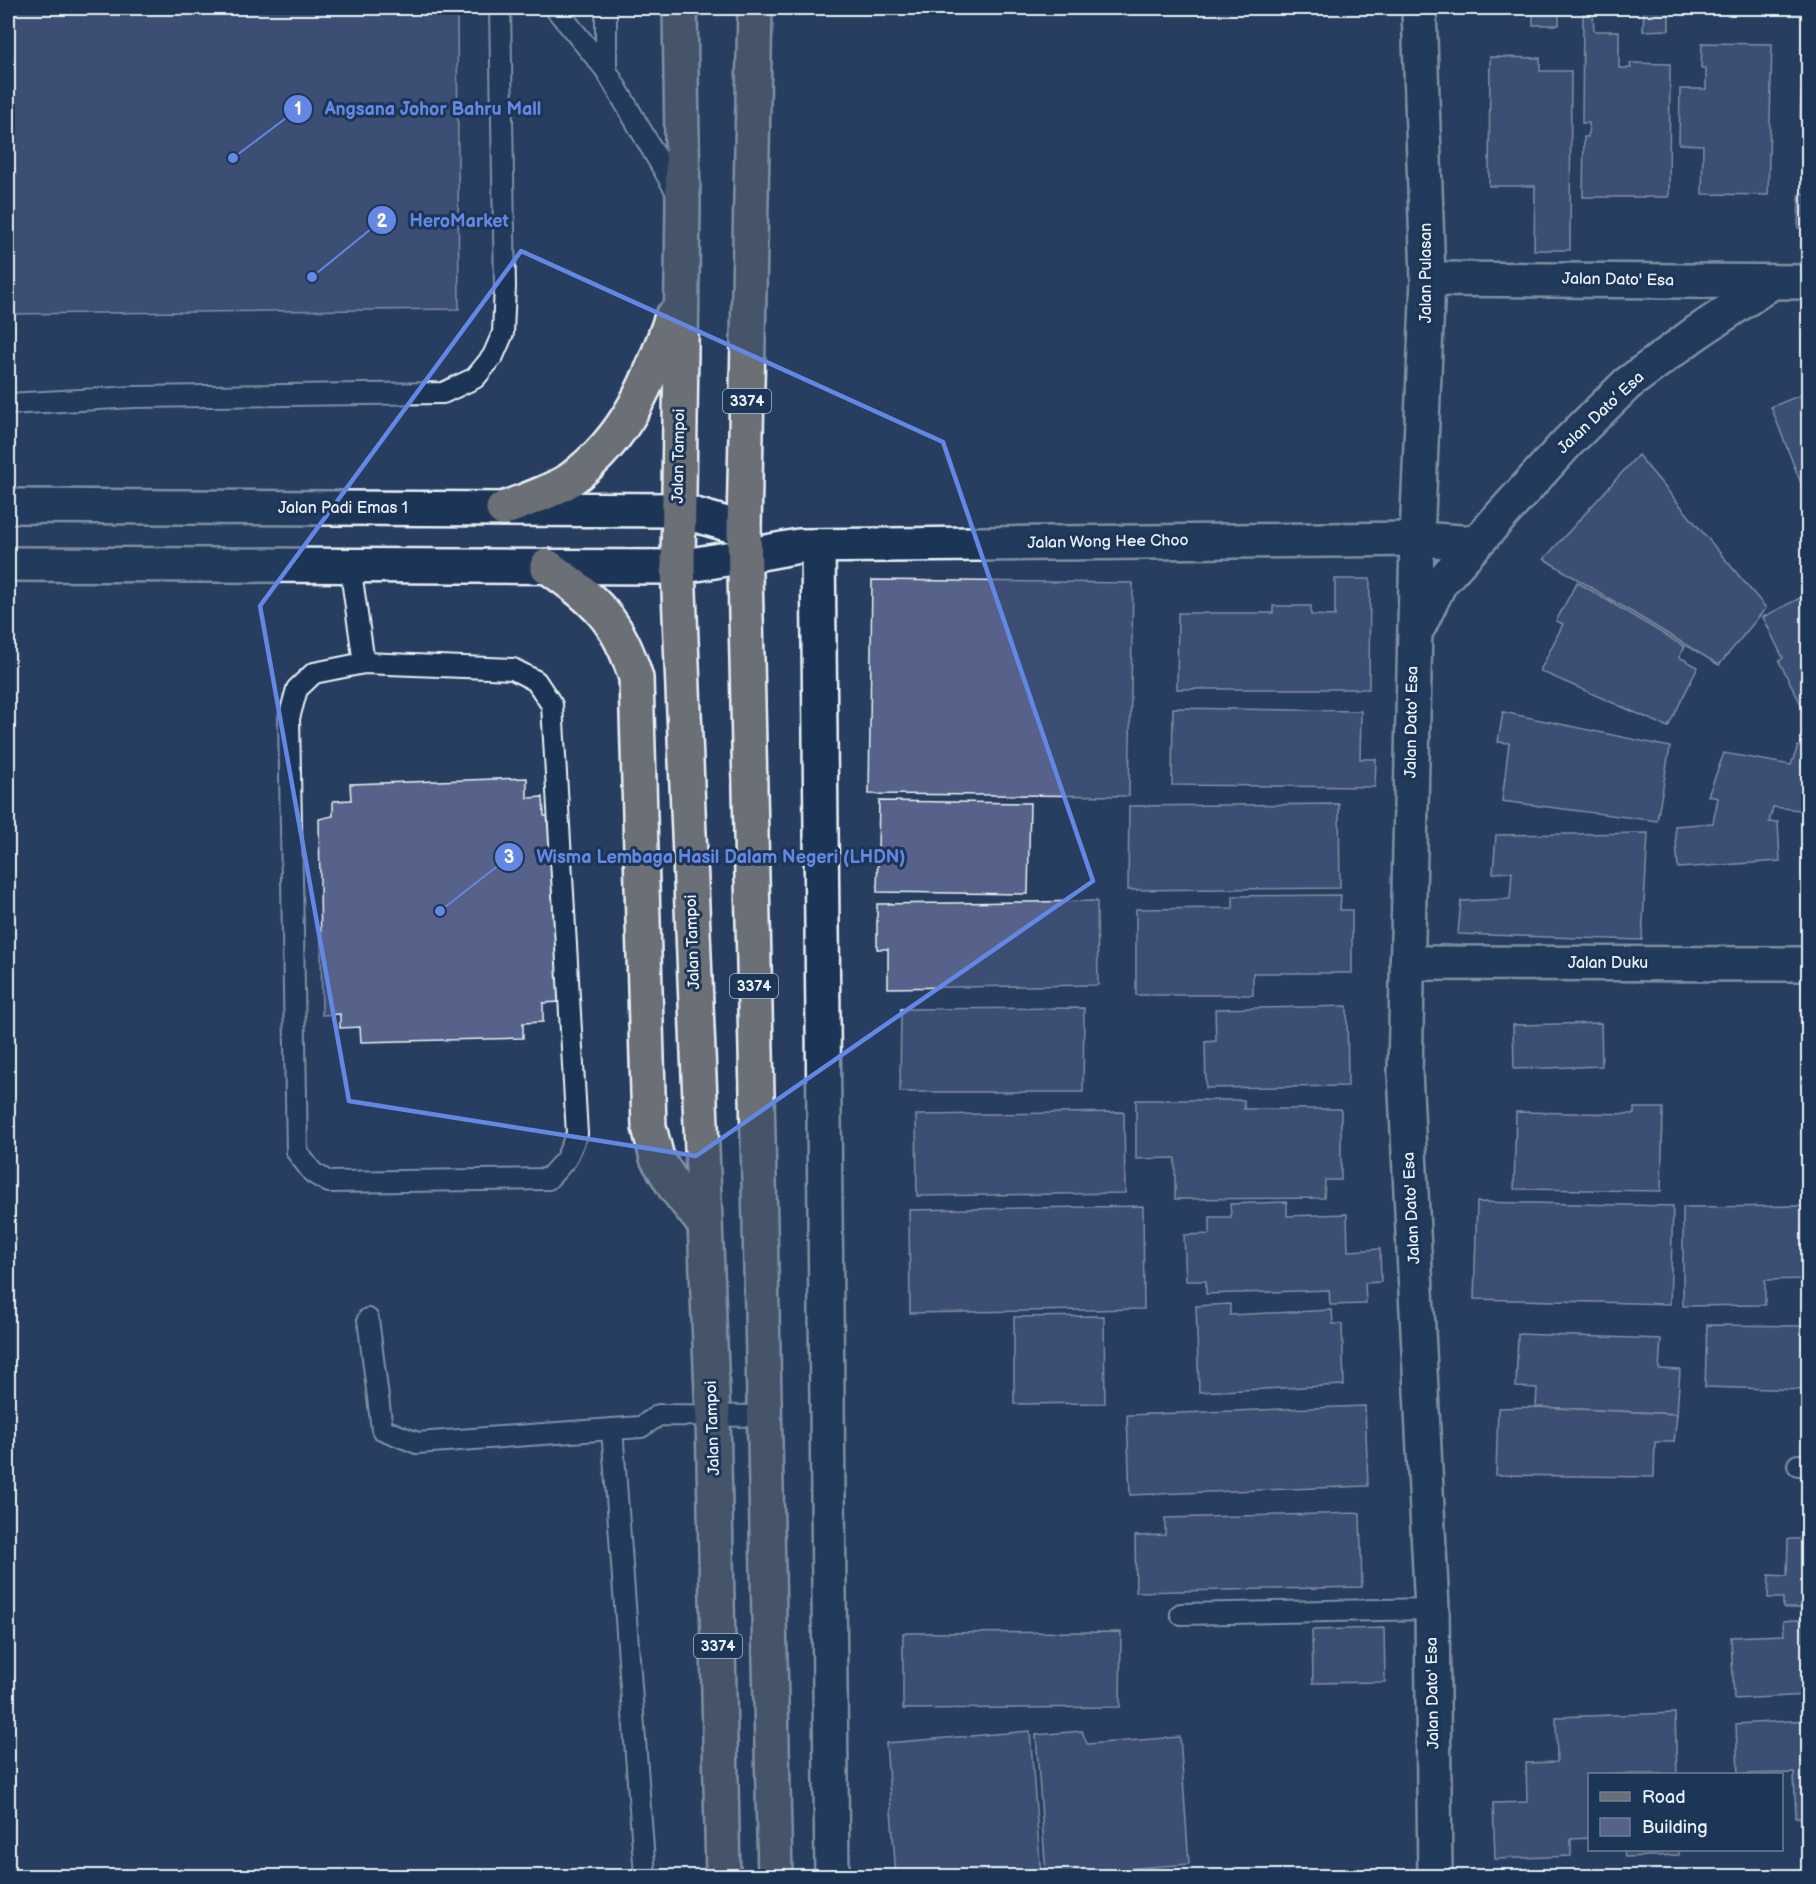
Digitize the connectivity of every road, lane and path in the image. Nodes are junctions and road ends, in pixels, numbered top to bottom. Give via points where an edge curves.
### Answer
1 (500, 8) edge
2 (555, 8) edge
3 (606, 8) edge
4 (680, 8) edge
5 (755, 8) edge
6 (1419, 8) edge
7 (606, 70) junction
8 (683, 204) junction
9 (1428, 279) junction
10 (1773, 282) junction
11 (1809, 282) edge
12 (682, 289) junction
13 (8, 404) edge
14 (8, 506) edge
15 (503, 509) junction
16 (678, 510) junction
17 (1417, 539) junction
18 (745, 543) junction
19 (1476, 543) junction
20 (809, 546) junction
21 (8, 564) edge
22 (350, 565) junction
23 (547, 566) junction
24 (678, 567) junction
25 (1414, 636) junction
26 (364, 663) junction
27 (1407, 963) junction
28 (1809, 964) edge
29 (704, 1224) junction
30 (368, 1319) dead end
31 (713, 1416) junction
32 (764, 1416) junction
33 (612, 1429) junction
34 (1432, 1609) junction
35 (1181, 1614) dead end
36 (645, 1876) edge
37 (723, 1876) edge
38 (775, 1876) edge
39 (832, 1876) edge
40 (1435, 1876) edge

1 - 13 lane via 503,333 493,356 475,378 443,393 134,397
2 - 7 lane
3 - 7 lane
4 - 8 main road, Jalan Tampoi / 3374
5 - 18 main road, 3374
6 - 9 street, Jalan Pulasan
7 - 8 lane
8 - 12 main road, Jalan Tampoi / 3374
9 - 10 street, Jalan Dato' Esa
9 - 17 street, Jalan Pulasan
10 - 11 street, Jalan Dato' Esa
10 - 19 street, Jalan Dato’ Esa via 1628,384 1566,443
12 - 15 main road via 647,383 634,410 606,448 569,480
12 - 16 main road, Jalan Tampoi / 3374
14 - 15 street, Jalan Padi Emas 1
15 - 16 street, Jalan Padi Emas 1
16 - 18 street, Jalan Padi Emas 1
16 - 24 main road, Jalan Tampoi / 3374
17 - 19 street
17 - 20 street, Jalan Wong Hee Choo
17 - 25 street, Jalan Dato' Esa
18 - 20 street, Jalan Wong Hee Choo
18 - 24 street
18 - 32 main road, 3374
19 - 25 street, Jalan Dato’ Esa via 1440,583
20 - 39 street
21 - 22 street
22 - 23 street
22 - 26 lane
23 - 24 street
23 - 29 main road via 590,597 612,621 636,678 649,1126 657,1158
24 - 29 main road, Jalan Tampoi / 3374
25 - 27 street, Jalan Dato' Esa
26 - 26 lane via 513,669 536,681 552,705 577,1134 566,1159 548,1179 329,1182 313,1173 297,1152 288,718 297,689 314,673
27 - 28 street, Jalan Duku
27 - 34 street, Jalan Dato' Esa via 1405,1072
29 - 31 main road, Jalan Tampoi / 3374
30 - 33 lane via 382,1429 417,1443
31 - 32 lane
31 - 33 lane via 659,1415 641,1427
31 - 37 main road, Jalan Tampoi / 3374
32 - 38 main road, 3374
33 - 36 lane
34 - 35 lane
34 - 40 street, Jalan Dato' Esa

